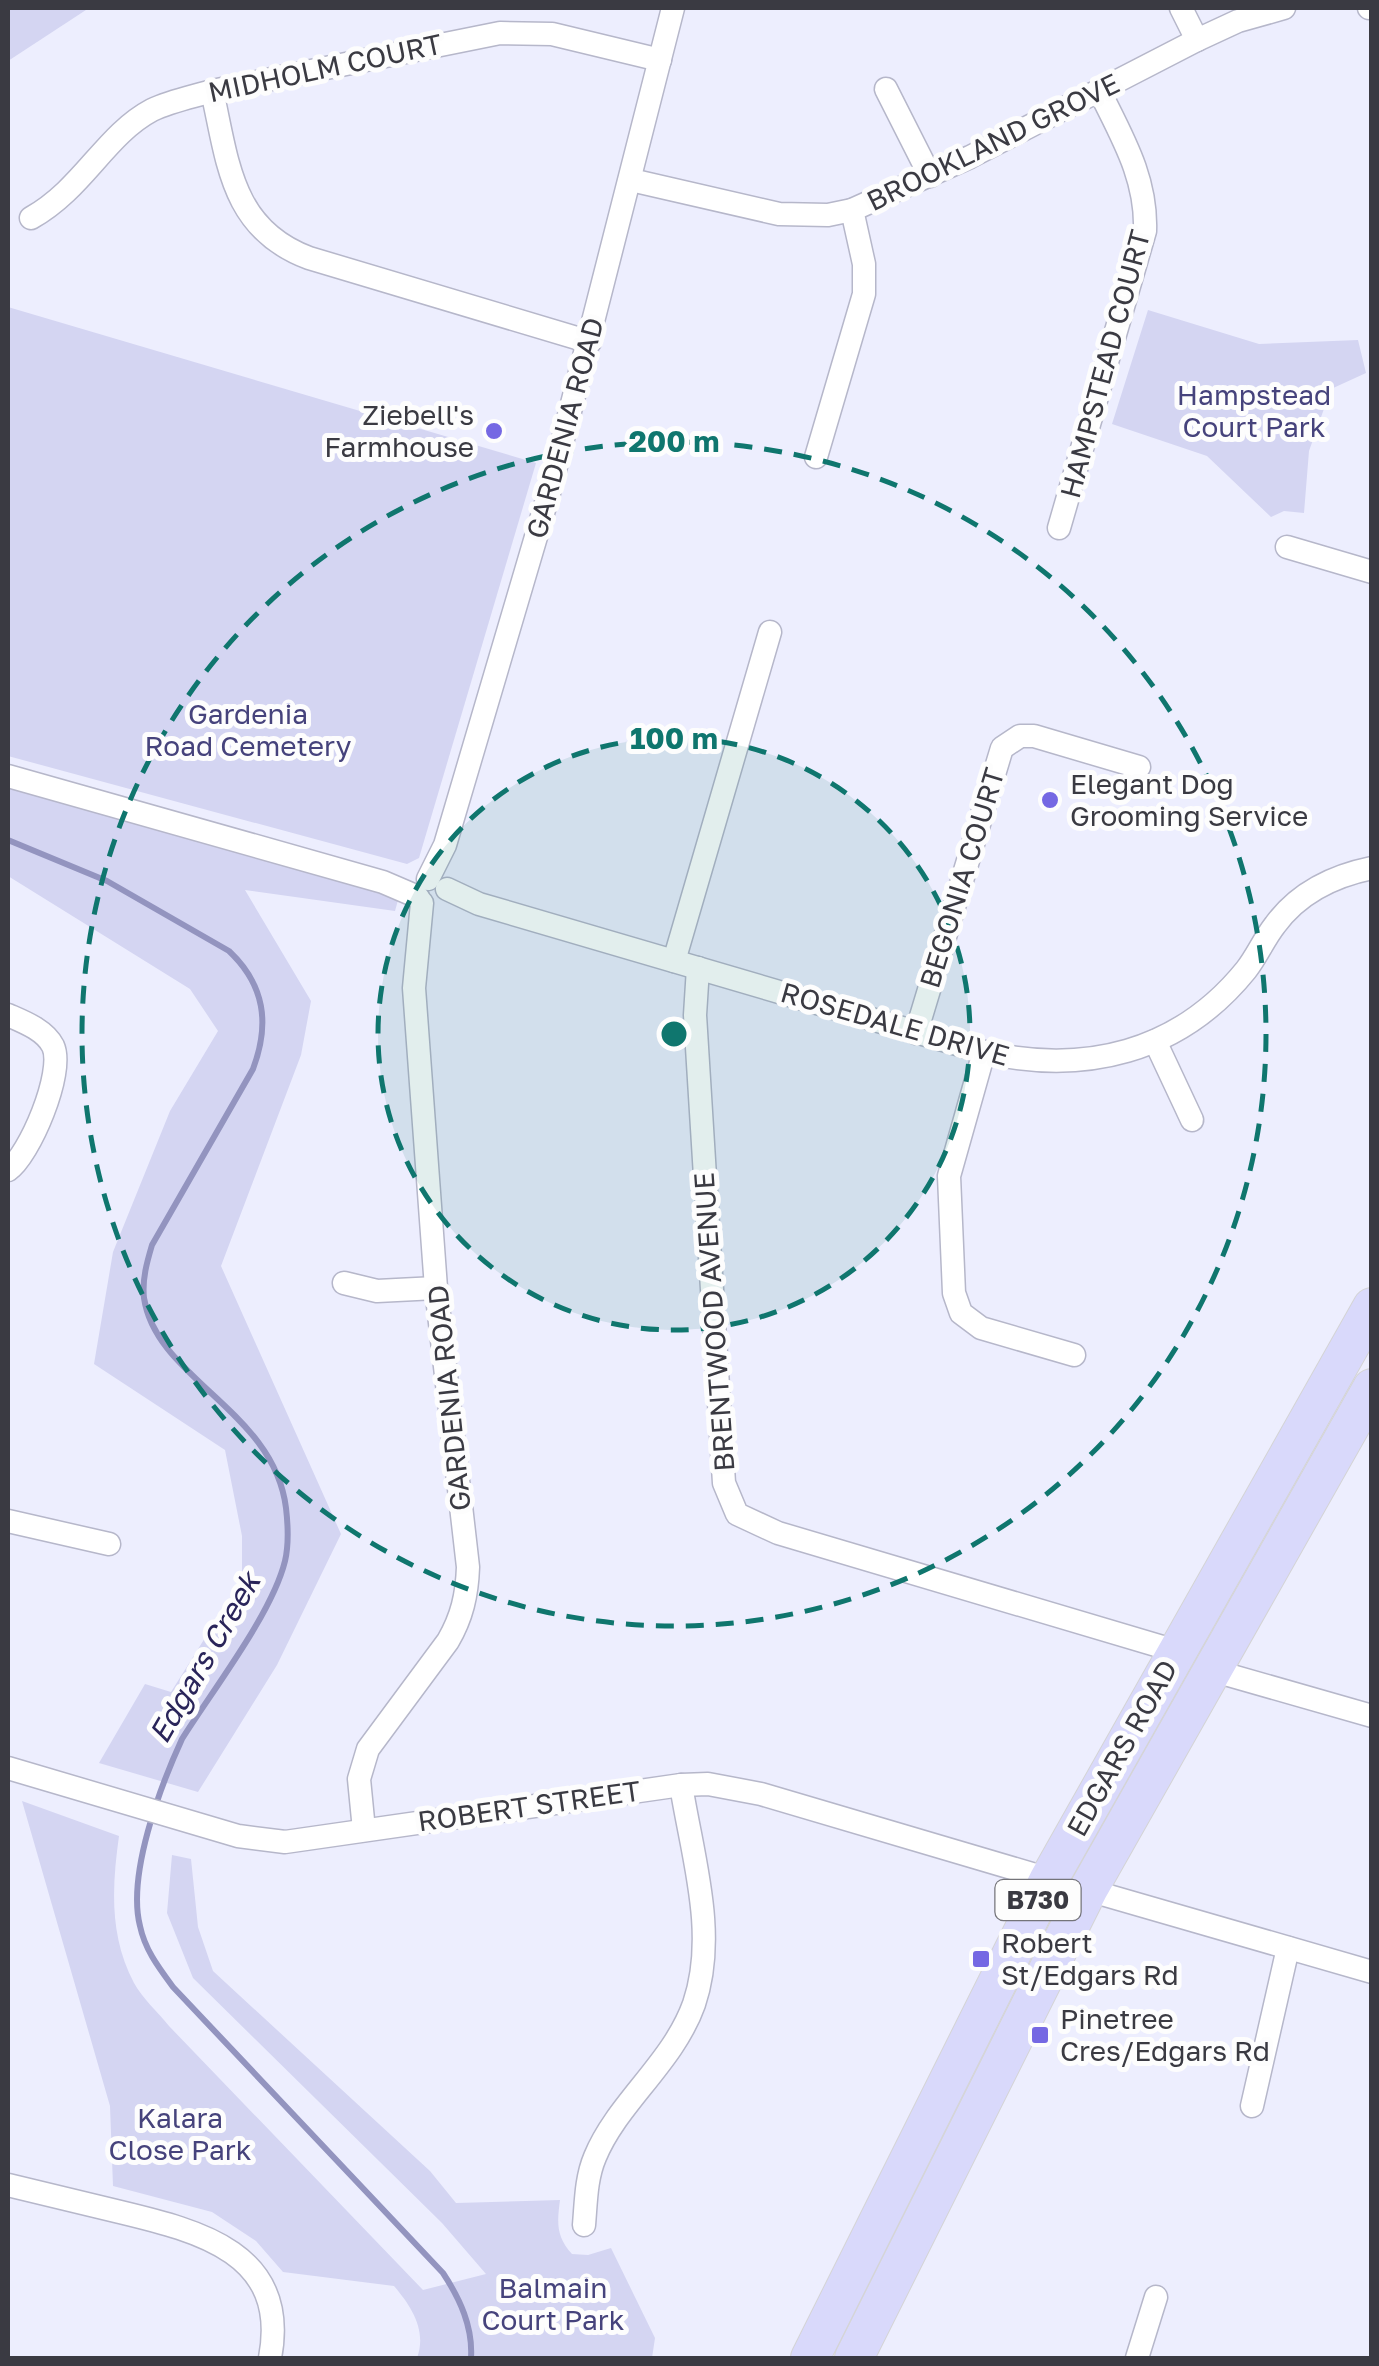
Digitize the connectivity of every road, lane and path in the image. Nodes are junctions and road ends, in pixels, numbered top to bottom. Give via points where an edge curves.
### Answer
1 (674, 8) edge
2 (1181, 8) edge
3 (1284, 8) edge
4 (1198, 40) junction
5 (660, 60) junction
6 (886, 89) dead end
7 (1099, 90) junction
8 (212, 91) junction
9 (930, 176) junction
10 (631, 180) junction
11 (852, 210) junction
12 (32, 218) dead end
13 (590, 342) junction
14 (816, 457) dead end
15 (1059, 528) dead end
16 (1287, 548) dead end
17 (1372, 572) edge
18 (770, 632) dead end
19 (1138, 767) dead end
20 (8, 776) edge
21 (1372, 868) edge
22 (432, 893) junction
23 (674, 961) junction
24 (698, 968) junction
25 (8, 1014) edge
26 (916, 1033) junction
27 (1156, 1041) junction
28 (984, 1052) junction
29 (1192, 1120) dead end
30 (8, 1170) edge
31 (344, 1282) dead end
32 (436, 1288) junction
33 (1372, 1307) edge
34 (1074, 1355) dead end
35 (1372, 1388) edge
36 (1274, 1478) junction
37 (1309, 1498) junction
38 (8, 1521) edge
39 (109, 1544) dead end
40 (1176, 1650) junction
41 (1211, 1670) junction
42 (1372, 1716) edge
43 (8, 1768) edge
44 (681, 1785) junction
45 (364, 1830) junction
46 (1048, 1879) junction
47 (1088, 1890) junction
48 (1288, 1948) junction
49 (1372, 1972) edge
50 (1252, 2106) dead end
51 (911, 2155) junction
52 (948, 2171) junction
53 (8, 2186) edge
54 (584, 2225) dead end
55 (1156, 2297) dead end
56 (270, 2358) edge
57 (810, 2358) edge
58 (854, 2358) edge
59 (1137, 2358) edge

1 - 5 street, GARDENIA ROAD
2 - 4 street
3 - 4 street, BROOKLAND GROVE
4 - 7 street, BROOKLAND GROVE
5 - 8 street, MIDHOLM COURT via 552,34 500,33
5 - 10 street, GARDENIA ROAD
6 - 9 street
7 - 9 street, BROOKLAND GROVE
7 - 15 street, HAMPSTEAD COURT via 1136,163 1144,231
8 - 12 street, MIDHOLM COURT via 134,122 73,189
8 - 13 street via 235,189 276,242 309,258
9 - 11 street, BROOKLAND GROVE
10 - 11 street, BROOKLAND GROVE via 779,214
10 - 13 street, GARDENIA ROAD
11 - 14 street via 866,280
13 - 22 street, GARDENIA ROAD
16 - 17 street
18 - 23 street
19 - 26 street, BEGONIA COURT via 1034,736 1002,748
20 - 22 street, ROSEDALE DRIVE
21 - 27 street, ROSEDALE DRIVE via 1305,894 1232,987
22 - 23 street, ROSEDALE DRIVE
22 - 32 street, GARDENIA ROAD via 418,935 414,988
23 - 24 street, ROSEDALE DRIVE
24 - 26 street, ROSEDALE DRIVE
24 - 40 street, BRENTWOOD AVENUE via 695,1015 724,1483 737,1514 778,1533
25 - 30 street via 51,1042 56,1068 24,1154
26 - 28 street, ROSEDALE DRIVE
27 - 28 street, ROSEDALE DRIVE via 1060,1063
27 - 29 street
28 - 34 street via 949,1176 954,1293 961,1313 981,1328
31 - 32 street via 377,1291
32 - 45 street, GARDENIA ROAD via 467,1589 448,1641 368,1750 359,1780
33 - 36 main road, EDGARS ROAD / B730
35 - 37 main road, EDGARS ROAD / B730
36 - 37 main road
36 - 40 main road, EDGARS ROAD / B730
37 - 41 main road, EDGARS ROAD / B730
38 - 39 street
40 - 46 main road, EDGARS ROAD / B730
41 - 42 street
41 - 47 main road, EDGARS ROAD / B730
43 - 45 street, ROBERT STREET via 264,1841
44 - 45 street, ROBERT STREET
44 - 46 street, ROBERT STREET via 761,1794
44 - 54 street via 704,1924 701,1978 684,2028 601,2143 588,2178
46 - 51 main road, EDGARS ROAD / B730
47 - 48 street
47 - 52 main road, EDGARS ROAD / B730
48 - 49 street
48 - 50 street
51 - 52 main road
51 - 57 main road, EDGARS ROAD / B730
52 - 58 main road, EDGARS ROAD / B730
53 - 56 street via 182,2227 221,2243 261,2286 272,2328
55 - 59 street

